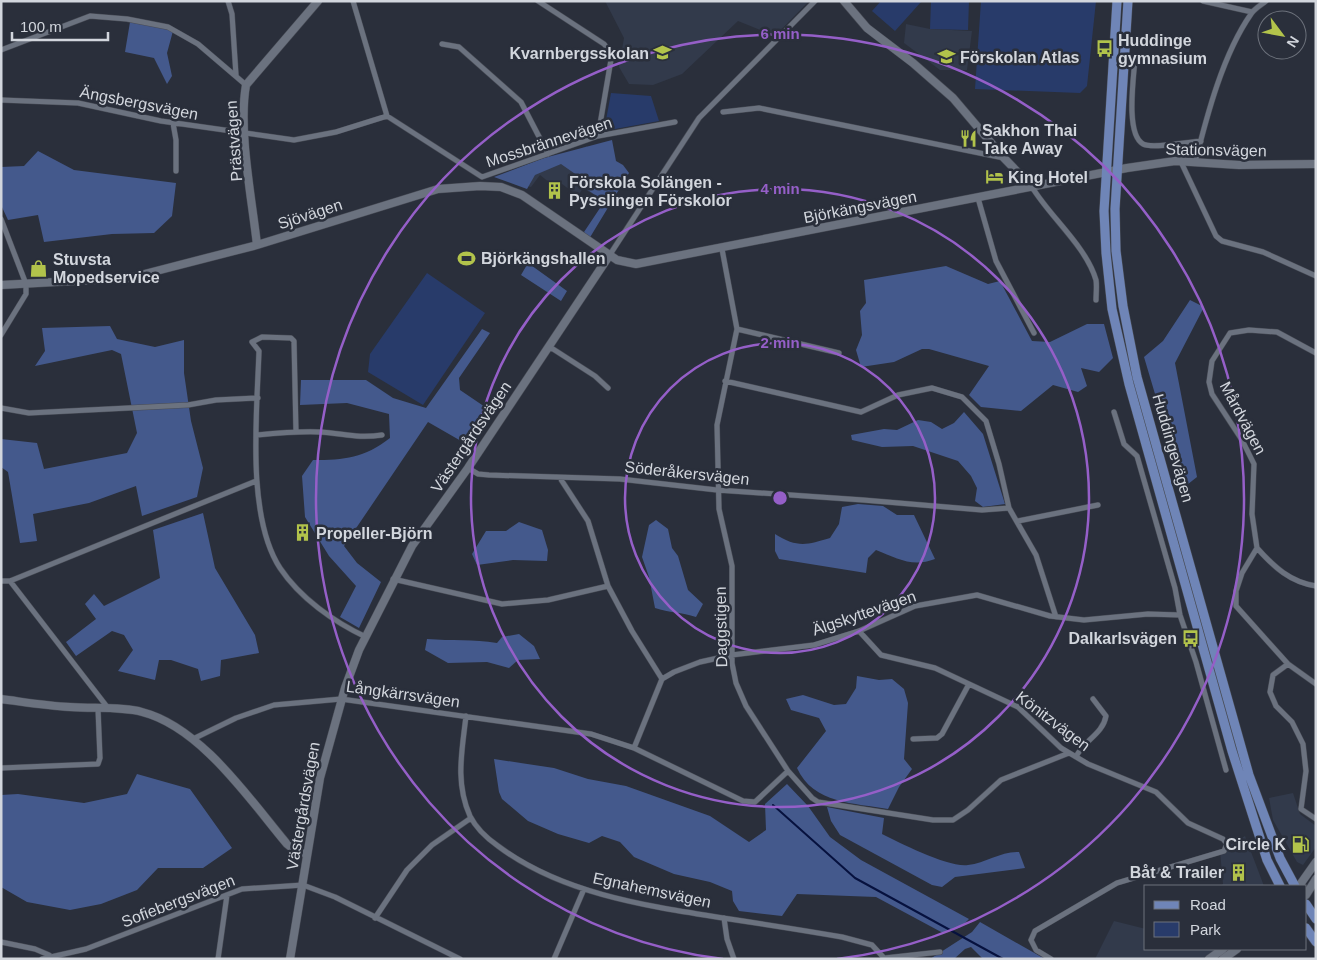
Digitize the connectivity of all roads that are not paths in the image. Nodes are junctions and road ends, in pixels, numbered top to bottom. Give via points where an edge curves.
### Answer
1 (228, 1) edge
2 (318, 1) edge
3 (353, 1) edge
4 (538, 1) edge
5 (815, 1) edge
6 (844, 1) edge
7 (1117, 1) edge
8 (1128, 1) edge
9 (1203, 1) edge
10 (1266, 1) edge
11 (1252, 12) junction
12 (442, 44) dead end
13 (1, 50) edge
14 (1148, 58) dead end
15 (236, 75) junction
16 (246, 85) junction
17 (1, 100) edge
18 (723, 112) dead end
19 (388, 116) junction
20 (675, 122) dead end
21 (172, 123) junction
22 (244, 134) junction
23 (598, 136) junction
24 (1200, 141) junction
25 (548, 154) junction
26 (1004, 158) junction
27 (1181, 162) junction
28 (1195, 163) junction
29 (1316, 164) edge
30 (1117, 169) junction
31 (176, 171) dead end
32 (1105, 172) junction
33 (1032, 187) junction
34 (978, 198) junction
35 (1, 219) edge
36 (257, 245) junction
37 (722, 249) junction
38 (609, 256) junction
39 (1316, 276) edge
40 (26, 284) junction
41 (1, 285) edge
42 (1096, 300) dead end
43 (737, 329) junction
44 (1034, 333) dead end
45 (1, 335) edge
46 (548, 348) junction
47 (839, 353) dead end
48 (1316, 353) edge
49 (726, 381) junction
50 (608, 388) dead end
51 (258, 398) junction
52 (1, 408) edge
53 (1114, 412) dead end
54 (296, 432) junction
55 (257, 435) junction
56 (382, 435) dead end
57 (468, 468) junction
58 (560, 478) junction
59 (256, 481) junction
60 (717, 490) junction
61 (1098, 505) dead end
62 (1009, 508) junction
63 (1018, 521) junction
64 (1257, 548) junction
65 (393, 579) junction
66 (10, 581) junction
67 (1, 582) edge
68 (608, 586) junction
69 (1316, 586) edge
70 (1180, 615) junction
71 (1056, 617) junction
72 (859, 631) junction
73 (366, 637) junction
74 (732, 655) junction
75 (1288, 664) junction
76 (662, 679) junction
77 (969, 684) junction
78 (1316, 684) edge
79 (1, 699) edge
80 (341, 699) junction
81 (1093, 699) dead end
82 (98, 708) junction
83 (108, 708) junction
84 (466, 716) junction
85 (193, 739) junction
86 (913, 739) dead end
87 (634, 748) junction
88 (1069, 753) junction
89 (1076, 757) junction
90 (1, 768) edge
91 (788, 770) junction
92 (1226, 770) dead end
93 (471, 818) junction
94 (1316, 820) edge
95 (308, 854) junction
96 (1316, 862) edge
97 (1316, 880) edge
98 (303, 885) junction
99 (1280, 885) edge
100 (1294, 885) edge
101 (1300, 885) edge
102 (584, 889) junction
103 (1307, 894) edge
104 (227, 895) junction
105 (1307, 906) edge
106 (375, 918) junction
107 (724, 918) junction
108 (1316, 919) edge
109 (1307, 929) edge
110 (1, 942) edge
111 (1316, 942) edge
112 (1222, 950) edge
113 (1236, 950) edge
114 (940, 952) dead end
115 (49, 956) junction
116 (885, 958) edge
117 (42, 959) edge
118 (218, 959) edge
119 (290, 959) edge
120 (460, 959) edge
121 (554, 959) edge
122 (734, 959) edge
123 (1051, 959) edge
124 (1209, 959) edge
125 (1223, 959) edge

1 - 15 street via 232,14
2 - 16 street, Prästvägen
3 - 19 street
4 - 23 street via 604,44 612,54
5 - 38 street, Västergårdsvägen via 699,118
6 - 26 street via 867,28 953,98
7 - 32 main road, Huddingevägen
8 - 30 main road, Huddingevägen
9 - 11 street
10 - 11 street
11 - 24 street via 1211,101
12 - 25 street via 459,48 521,102
13 - 15 street via 90,16 127,19 168,27 198,44
14 - 24 street via 1135,58 1132,106 1139,140 1148,145
15 - 16 street
16 - 22 street, Prästvägen
17 - 21 street, Ängsbergsvägen via 78,103
18 - 26 street via 759,108
19 - 22 street, Ängsbergsvägen via 336,132 294,140
19 - 25 street, Mossbrännevägen via 482,177
20 - 23 street, Mossbrännevägen
21 - 22 street, Ängsbergsvägen
21 - 31 street via 176,140
22 - 36 street, Prästvägen
23 - 25 street, Mossbrännevägen
24 - 28 street
26 - 33 street
27 - 28 street, Stationsvägen
27 - 30 street, Stationsvägen
27 - 39 street via 1216,236
28 - 29 street, Stationsvägen
30 - 32 street, Björkängsvägen
30 - 100 main road, Huddingevägen via 1116,251 1137,377 1249,775 1280,858
32 - 33 street, Björkängsvägen
32 - 99 main road, Huddingevägen via 1106,253 1112,309 1129,384 1232,751 1267,860
33 - 34 street, Björkängsvägen
33 - 42 street via 1082,253 1096,280
34 - 37 street, Björkängsvägen
34 - 44 street via 996,261
35 - 40 street
36 - 38 street, Sjövägen via 438,189 480,186 501,187 522,195
36 - 40 street, Sjövägen via 129,278
37 - 38 street, Björkängsvägen via 636,264
37 - 43 street, Daggstigen
38 - 46 street, Västergårdsvägen
40 - 41 street, Sjövägen
40 - 45 street via 26,294
43 - 47 street
43 - 49 street, Daggstigen
46 - 50 street via 595,376
46 - 57 street, Västergårdsvägen
48 - 64 street, Mårdvägen via 1285,334 1249,330 1230,333 1212,361 1209,382 1212,394 1254,464 1252,514
49 - 60 street, Daggstigen via 718,419
49 - 62 street via 861,412 898,395 932,388 962,397 986,422
51 - 52 street via 29,413
51 - 54 street via 259,351 252,342 262,337 290,338 294,342
51 - 55 street
53 - 70 street via 1124,444 1137,456
54 - 55 street
54 - 56 street via 362,438
55 - 59 street
57 - 58 street, Söderåkersvägen via 488,476
57 - 65 street, Västergårdsvägen via 412,546
58 - 60 street, Söderåkersvägen via 620,479
58 - 68 street via 588,521
59 - 66 street
59 - 73 street via 265,532 280,568 307,600
60 - 62 street, Söderåkersvägen via 982,510
60 - 74 street, Daggstigen via 732,566
61 - 63 street
62 - 63 street
63 - 71 street via 1036,555
64 - 69 street via 1287,577
64 - 75 street via 1242,573 1236,592 1236,606
65 - 68 street via 502,604 548,600
65 - 73 street, Västergårdsvägen
66 - 67 street
66 - 83 street
68 - 76 street
70 - 71 street, Älgskyttevägen via 1148,614 1084,620
70 - 92 street
71 - 72 street, Älgskyttevägen via 977,596 915,606
72 - 74 street, Älgskyttevägen via 814,645
72 - 77 street, Könitzvägen via 881,655 935,668
73 - 80 street, Västergårdsvägen
74 - 76 street, Älgskyttevägen via 686,667
74 - 91 street, Daggstigen via 736,683 746,706
75 - 78 street
75 - 94 street via 1273,675 1270,692 1276,706 1292,722 1303,744 1306,771 1301,809
76 - 87 street
77 - 86 street via 942,734 937,738
77 - 88 street, Könitzvägen via 1018,707
79 - 82 street
80 - 84 street, Långkärrsvägen
80 - 85 street, Långkärrsvägen via 274,705 236,718
80 - 95 street, Västergårdsvägen via 320,778
81 - 89 street via 1106,716 1104,725 1079,749
82 - 83 street
82 - 90 street via 98,764
83 - 85 street via 143,712
84 - 87 street, Långkärrsvägen via 579,732
84 - 93 street, Egnahemsvägen via 460,782
85 - 95 street via 220,764 288,844 297,852
87 - 91 street, Långkärrsvägen via 743,802 755,802
88 - 89 street, Könitzvägen
88 - 91 street, Daggstigen via 1001,780 953,820 933,820 818,802
89 - 123 street, Könitzvägen via 1156,792 1188,822 1227,844 1224,851 1117,883 1035,932 1032,945
93 - 102 street, Egnahemsvägen via 492,841 513,857
93 - 106 street via 432,845 407,870
95 - 98 street, Västergårdsvägen
96 - 101 street
97 - 103 street
98 - 104 street, Sofiebergsvägen via 255,887
98 - 106 street, Sofiebergsvägen
98 - 119 street, Västergårdsvägen
102 - 107 street, Egnahemsvägen via 626,901
102 - 121 street
104 - 115 street, Sofiebergsvägen via 86,949
104 - 118 street
105 - 108 main road
106 - 120 street, Sofiebergsvägen
107 - 116 street, Egnahemsvägen via 861,941
107 - 122 street
109 - 111 main road
110 - 115 street
112 - 124 street
113 - 125 street
114 - 116 street, Egnahemsvägen
115 - 117 street, Sofiebergsvägen

